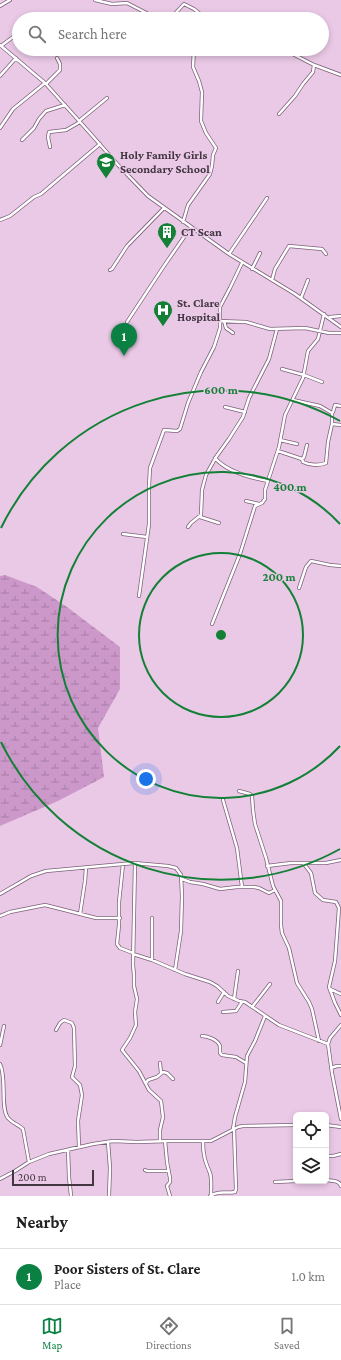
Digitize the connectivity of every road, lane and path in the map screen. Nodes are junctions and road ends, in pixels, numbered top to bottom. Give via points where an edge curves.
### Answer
1 (10, 0) edge
2 (95, 0) edge
3 (0, 6) edge
4 (144, 12) edge
5 (177, 12) edge
6 (198, 12) edge
7 (12, 38) edge
8 (1, 45) edge
9 (12, 55) edge
10 (14, 56) edge
11 (194, 56) edge
12 (297, 56) edge
13 (16, 58) junction
14 (57, 58) dead end
15 (314, 64) junction
16 (341, 75) edge
17 (0, 76) edge
18 (45, 84) junction
19 (107, 98) dead end
20 (65, 105) junction
21 (279, 114) dead end
22 (80, 122) junction
23 (0, 128) edge
24 (22, 140) dead end
25 (100, 144) junction
26 (50, 147) dead end
27 (267, 198) dead end
28 (164, 208) junction
29 (0, 220) edge
30 (182, 222) junction
31 (191, 227) junction
32 (260, 253) dead end
33 (229, 254) junction
34 (326, 254) dead end
35 (242, 263) junction
36 (252, 269) junction
37 (110, 270) dead end
38 (272, 280) junction
39 (308, 280) dead end
40 (301, 298) junction
41 (324, 314) junction
42 (341, 316) edge
43 (330, 318) junction
44 (220, 321) junction
45 (224, 321) junction
46 (127, 322) dead end
47 (341, 327) edge
48 (278, 329) junction
49 (320, 331) junction
50 (233, 333) dead end
51 (341, 333) edge
52 (282, 369) dead end
53 (304, 375) junction
54 (322, 382) dead end
55 (293, 400) junction
56 (341, 406) edge
57 (225, 407) dead end
58 (245, 412) junction
59 (332, 413) junction
60 (332, 424) junction
61 (341, 425) edge
62 (280, 440) junction
63 (297, 444) dead end
64 (307, 445) dead end
65 (278, 451) junction
66 (215, 458) junction
67 (302, 459) junction
68 (268, 481) junction
69 (246, 501) dead end
70 (259, 504) junction
71 (200, 517) junction
72 (220, 523) dead end
73 (188, 527) dead end
74 (123, 534) dead end
75 (147, 537) junction
76 (341, 566) edge
77 (299, 588) dead end
78 (139, 596) dead end
79 (212, 624) dead end
80 (239, 791) dead end
81 (223, 800) dead end
82 (341, 860) edge
83 (135, 863) junction
84 (124, 864) junction
85 (304, 864) junction
86 (267, 866) junction
87 (86, 868) junction
88 (181, 878) junction
89 (242, 887) junction
90 (275, 890) junction
91 (0, 894) edge
92 (80, 914) junction
93 (0, 916) edge
94 (120, 918) junction
95 (152, 918) dead end
96 (133, 953) junction
97 (152, 960) junction
98 (175, 970) junction
99 (238, 971) dead end
100 (270, 984) dead end
101 (330, 989) junction
102 (224, 992) junction
103 (341, 994) edge
104 (234, 999) junction
105 (218, 1002) dead end
106 (242, 1002) junction
107 (252, 1007) junction
108 (223, 1012) dead end
109 (341, 1015) edge
110 (265, 1016) junction
111 (341, 1025) edge
112 (4, 1026) dead end
113 (56, 1030) dead end
114 (202, 1036) dead end
115 (319, 1041) junction
116 (328, 1044) junction
117 (0, 1045) edge
118 (160, 1063) dead end
119 (246, 1063) junction
120 (0, 1064) edge
121 (341, 1066) edge
122 (331, 1068) junction
123 (161, 1073) junction
124 (173, 1079) dead end
125 (146, 1084) junction
126 (4, 1108) junction
127 (0, 1112) edge
128 (341, 1119) edge
129 (293, 1125) edge
130 (329, 1125) edge
131 (341, 1127) edge
132 (234, 1129) junction
133 (160, 1141) junction
134 (165, 1141) junction
135 (108, 1142) junction
136 (203, 1142) junction
137 (80, 1147) junction
138 (68, 1150) junction
139 (341, 1154) edge
140 (329, 1156) edge
141 (29, 1162) junction
142 (145, 1170) dead end
143 (168, 1171) junction
144 (0, 1179) edge
145 (329, 1180) edge
146 (293, 1181) edge
147 (275, 1182) dead end
148 (341, 1186) edge
149 (235, 1192) junction
150 (71, 1196) edge
151 (110, 1196) edge
152 (170, 1196) edge
153 (211, 1196) edge
154 (235, 1196) edge

1 - 3 street
2 - 4 street via 112,4 127,3
5 - 6 street via 184,4
7 - 8 street
8 - 9 street
10 - 13 street
11 - 30 street via 193,67 202,92 201,121 216,148 210,174 188,205
12 - 15 street
13 - 17 street
13 - 18 street
14 - 18 street via 60,70
15 - 16 street
15 - 21 street via 313,72
18 - 20 street
18 - 23 street via 13,109
19 - 22 street
20 - 22 street
20 - 24 street via 46,111
22 - 25 street
22 - 26 street via 66,130 49,132
25 - 28 street via 143,192
25 - 29 street via 47,190 10,216
27 - 33 street
28 - 30 street
28 - 37 street via 127,246
30 - 31 street
31 - 33 street
31 - 46 street
32 - 36 street
33 - 35 street
34 - 38 street via 322,249 289,246 275,269
35 - 36 street
35 - 44 street via 220,307
36 - 38 street
38 - 40 street
39 - 40 street
40 - 41 street
41 - 43 street
41 - 49 street
42 - 43 street
43 - 47 street
44 - 45 street
44 - 75 street via 214,347 188,403 180,429 164,430 152,462 148,486
45 - 48 street via 246,322
45 - 50 street via 226,328
48 - 49 street via 305,328
48 - 58 street via 269,359 249,398
49 - 51 street
49 - 53 street via 318,339 308,351
52 - 53 street
53 - 54 street
53 - 55 street
55 - 59 street via 320,406
55 - 62 street via 285,415
56 - 59 street via 335,405
57 - 58 street
58 - 66 street
59 - 60 street
60 - 61 street
60 - 67 street via 326,463 306,464
62 - 63 street
62 - 65 street
64 - 67 street
65 - 67 street
65 - 68 street
66 - 68 street via 239,473
66 - 71 street via 203,483
68 - 70 street via 264,499
69 - 70 street
70 - 79 street via 255,506 240,554
71 - 72 street
71 - 73 street
74 - 75 street
75 - 78 street
76 - 77 street via 311,561 306,567
80 - 86 street via 252,796 254,818
81 - 89 street via 237,848
82 - 85 street
83 - 84 street
83 - 88 street via 176,868
83 - 96 street
84 - 87 street
84 - 94 street
85 - 86 street
85 - 101 street via 311,873 315,893 324,900 336,902 339,908
86 - 90 street
87 - 91 street via 40,872
87 - 92 street
88 - 89 street via 220,889
88 - 98 street via 181,931
89 - 90 street via 258,888 267,893
90 - 115 street via 281,901 282,933 289,948 297,983 312,1010
92 - 93 street via 46,905
92 - 94 street via 96,918
94 - 96 street via 118,945
95 - 97 street
96 - 97 street
96 - 125 street via 137,999 136,1025 122,1050
97 - 98 street
98 - 102 street via 210,982
99 - 104 street
100 - 107 street
101 - 103 street
101 - 109 street
102 - 104 street
102 - 105 street
104 - 106 street
106 - 107 street
106 - 108 street via 236,1011
107 - 110 street
110 - 115 street via 279,1025
110 - 119 street
111 - 116 street
112 - 117 street
113 - 137 street via 64,1020 72,1023 74,1028 75,1066 72,1077 80,1085 82,1095 78,1121
114 - 119 street via 208,1036 218,1042 222,1055 236,1057
115 - 116 street
116 - 122 street
118 - 123 street
119 - 132 street via 245,1082
120 - 126 street
121 - 122 street
122 - 128 street
123 - 124 street via 165,1072
123 - 125 street via 148,1080
125 - 133 street via 160,1099 162,1105
126 - 127 street
126 - 141 street via 7,1118 23,1129
129 - 132 street via 243,1126
130 - 131 street
132 - 136 street via 211,1141
132 - 149 street
133 - 134 street
133 - 135 street
134 - 136 street
134 - 143 street
135 - 137 street
135 - 151 street
136 - 153 street
137 - 138 street
138 - 141 street
138 - 150 street
139 - 140 street
141 - 144 street
142 - 143 street
143 - 152 street
145 - 148 street via 339,1182
146 - 147 street
149 - 153 street via 218,1192
149 - 154 street

